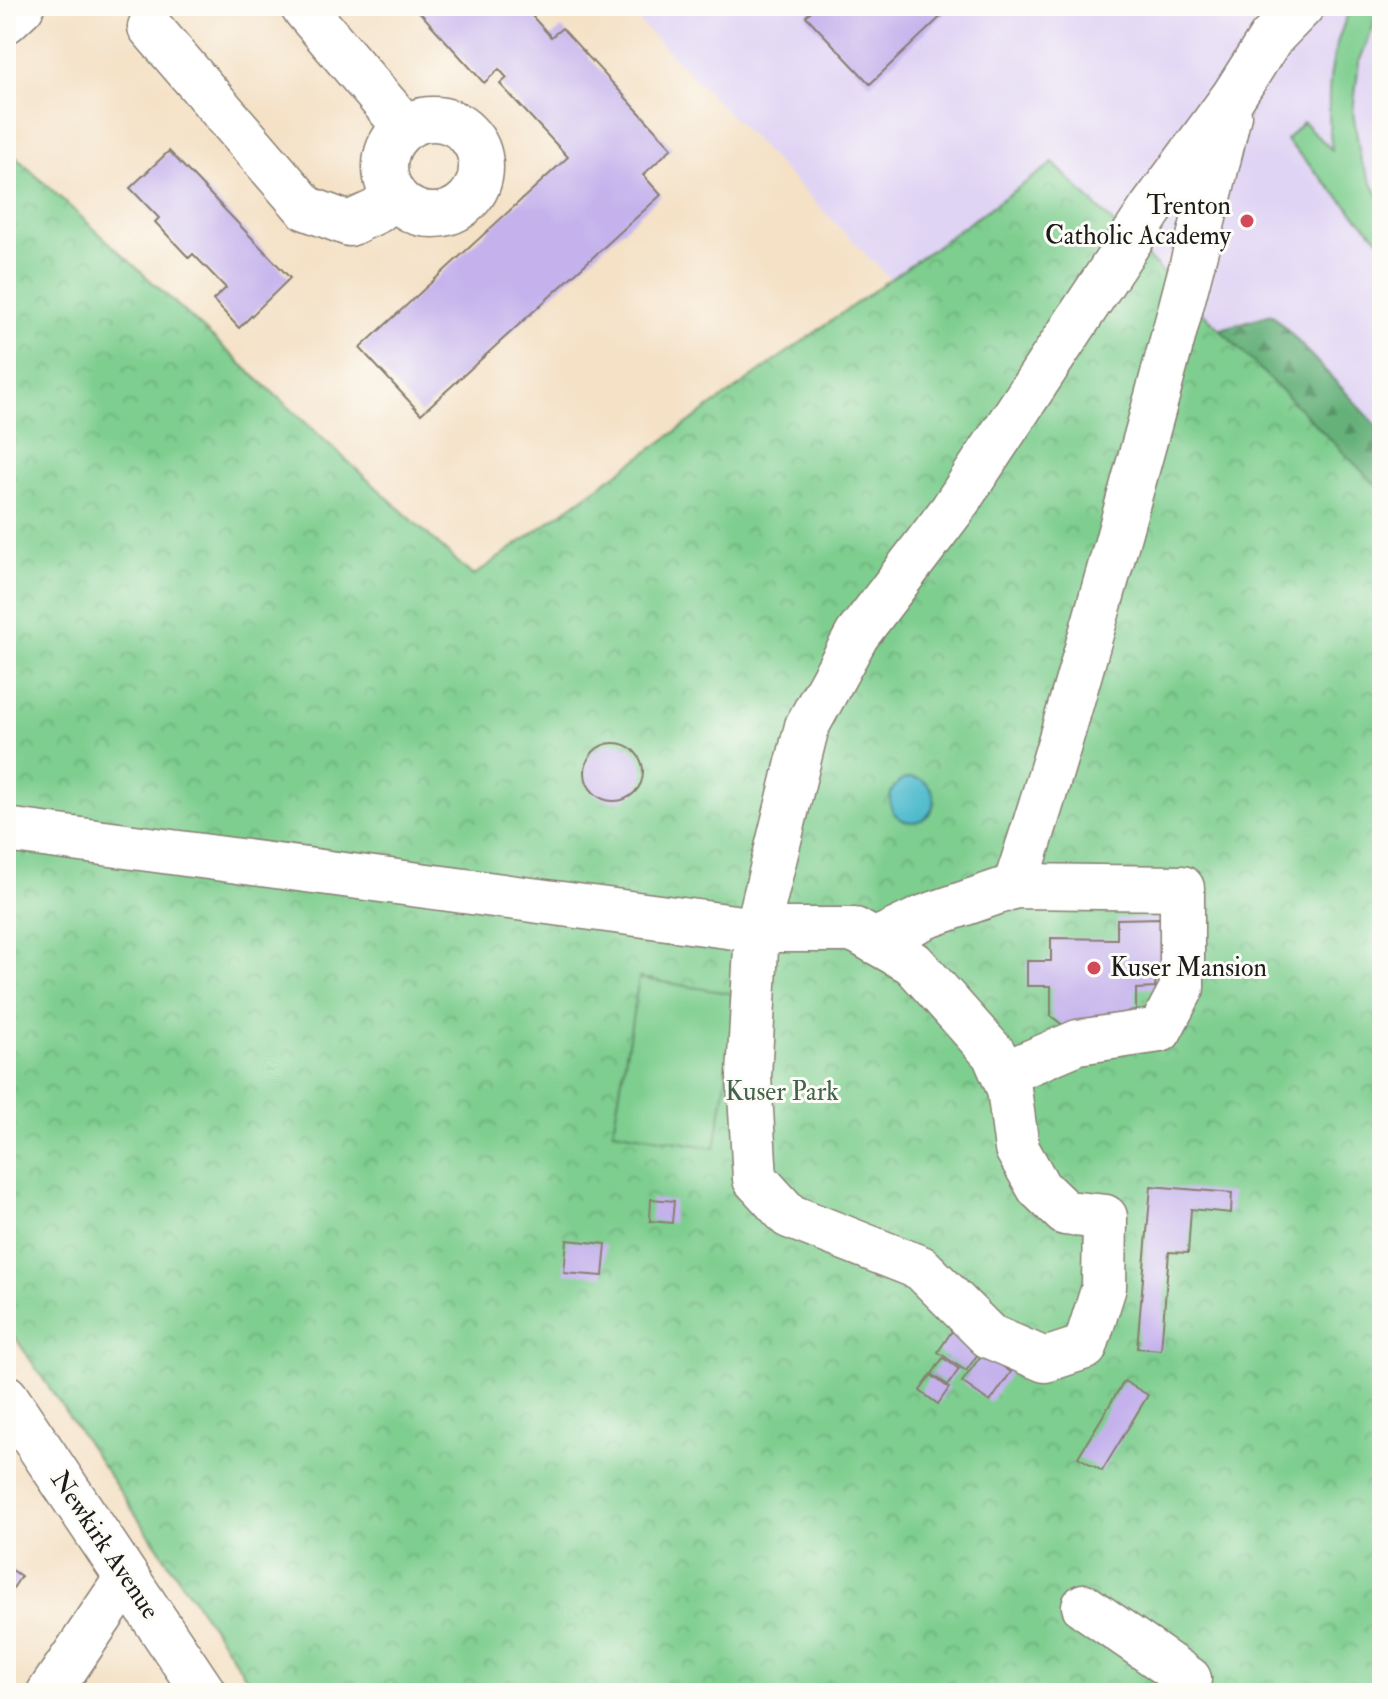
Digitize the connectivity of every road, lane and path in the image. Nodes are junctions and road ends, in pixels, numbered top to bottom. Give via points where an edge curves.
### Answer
1 (22, 6) edge
2 (302, 6) edge
3 (1302, 6) edge
4 (154, 13) edge
5 (6, 21) edge
6 (1233, 97) junction
7 (405, 127) junction
8 (394, 196) junction
9 (6, 830) edge
10 (1015, 886) junction
11 (757, 930) junction
12 (874, 941) junction
13 (1003, 1074) junction
14 (6, 1397) edge
15 (127, 1578) junction
16 (1084, 1606) dead end
17 (49, 1693) edge
18 (204, 1693) edge
19 (1180, 1693) edge

1 - 5 street
2 - 7 street
3 - 6 street via 1270,39
4 - 8 street via 306,208 349,224
6 - 10 street via 1136,472
6 - 11 street via 1151,209 952,510 857,635 807,726
7 - 8 street via 387,151 387,182
7 - 8 street via 436,119 466,131 481,159 481,175 466,203 452,211 420,214
9 - 11 street
10 - 12 street
10 - 13 street via 1182,888 1182,988 1160,1030 1078,1042
11 - 12 street via 855,930
11 - 13 street via 749,1076 755,1179 789,1216 921,1268 989,1336 1045,1360 1085,1347 1104,1287 1105,1217 1065,1213 1039,1188 1017,1149
12 - 13 street via 913,963 994,1054
14 - 15 street, Newkirk Avenue
15 - 17 street
15 - 18 street, Newkirk Avenue
16 - 19 street via 1189,1679

